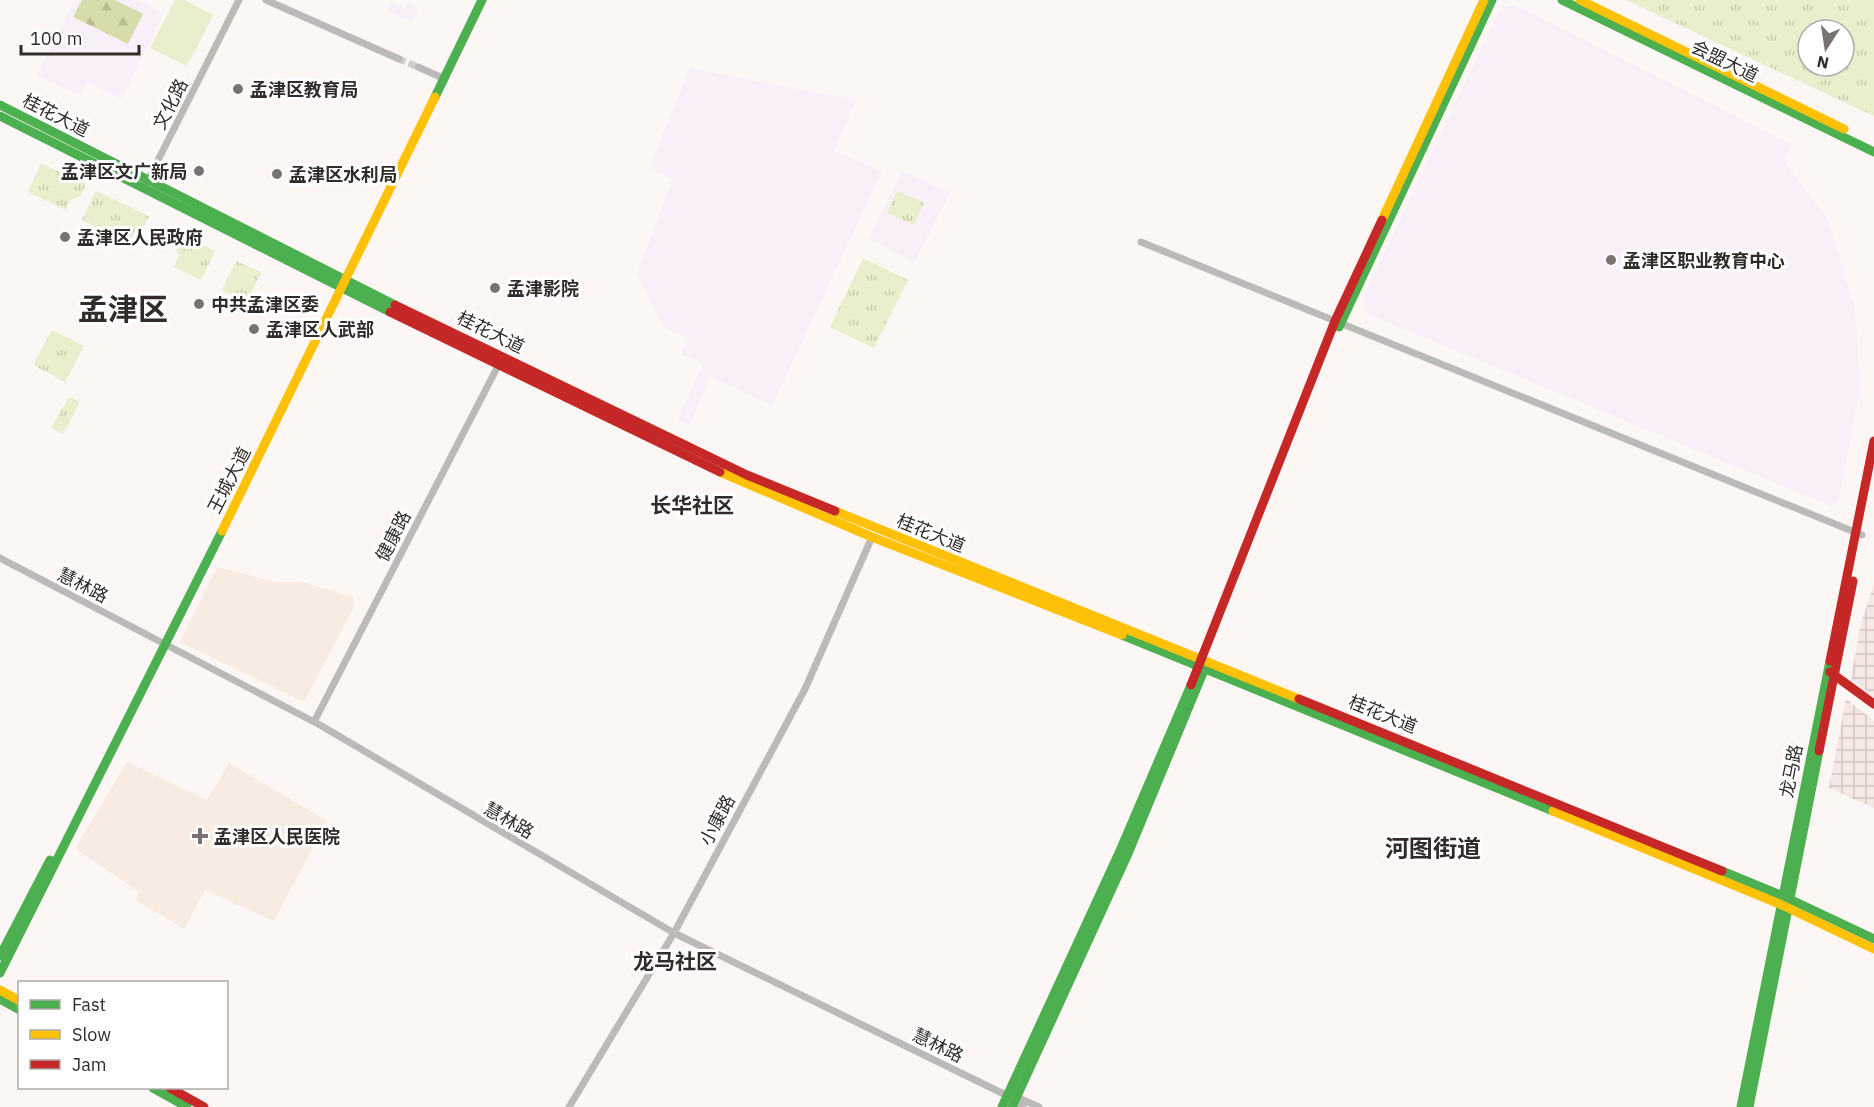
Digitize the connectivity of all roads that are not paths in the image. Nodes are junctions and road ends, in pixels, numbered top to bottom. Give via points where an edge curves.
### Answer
1 (239, 0) edge
2 (266, 0) edge
3 (476, 0) edge
4 (482, 0) edge
5 (1484, 0) edge
6 (1492, 0) edge
7 (1562, 0) edge
8 (1580, 0) edge
9 (399, 58) tunnel mouth
10 (418, 67) tunnel mouth
11 (445, 79) junction
12 (0, 105) edge
13 (0, 116) edge
14 (1874, 144) edge
15 (1874, 152) edge
16 (145, 185) junction
17 (1141, 242) dead end
18 (343, 284) junction
19 (1338, 322) junction
20 (499, 364) junction
21 (1874, 441) edge
22 (1874, 475) edge
23 (1859, 534) junction
24 (872, 537) junction
25 (0, 558) edge
26 (163, 643) junction
27 (1203, 663) junction
28 (1832, 673) junction
29 (1874, 704) edge
30 (314, 722) junction
31 (1786, 902) junction
32 (674, 933) junction
33 (1874, 939) edge
34 (1874, 949) edge
35 (0, 956) edge
36 (0, 973) edge
37 (0, 990) edge
38 (0, 999) edge
39 (18, 1000) edge
40 (18, 1009) edge
41 (155, 1089) edge
42 (172, 1089) edge
43 (1015, 1102) edge
44 (187, 1107) edge
45 (204, 1107) edge
46 (569, 1107) edge
47 (1002, 1107) edge
48 (1039, 1107) edge
49 (1741, 1107) edge
50 (1749, 1107) edge

1 - 16 street, 文化路
2 - 9 street
3 - 18 main road, 王城大道
4 - 11 main road, 王城大道
5 - 19 main road
6 - 19 main road
7 - 15 main road, 会盟大道
8 - 14 main road, 会盟大道
10 - 11 street
11 - 18 main road, 王城大道
12 - 16 main road, 桂花大道
13 - 16 main road, 桂花大道
16 - 18 main road, 桂花大道
17 - 19 street
18 - 20 main road, 桂花大道
18 - 26 main road, 王城大道
18 - 27 main road, 桂花大道 via 747,475
19 - 23 street
19 - 27 main road
20 - 24 main road, 桂花大道 via 671,450
20 - 30 street, 健康路
21 - 23 main road, 龙马路
22 - 23 main road, 龙马路
23 - 28 main road, 龙马路
24 - 27 main road, 桂花大道
24 - 32 street, 小康路 via 805,689
25 - 26 street, 慧林路
26 - 30 street, 慧林路
26 - 35 main road, 王城大道
26 - 36 main road, 王城大道
27 - 31 main road, 桂花大道
27 - 43 main road via 1126,856
28 - 29 main road
28 - 31 main road, 龙马路
30 - 32 street, 慧林路
31 - 33 main road, 桂花大道
31 - 34 main road, 桂花大道
31 - 49 main road, 龙马路
31 - 50 main road, 龙马路
32 - 43 street, 慧林路
32 - 46 street, 小康路
37 - 39 main road
38 - 40 main road
41 - 44 main road
42 - 45 main road
43 - 47 main road
43 - 48 street, 慧林路

